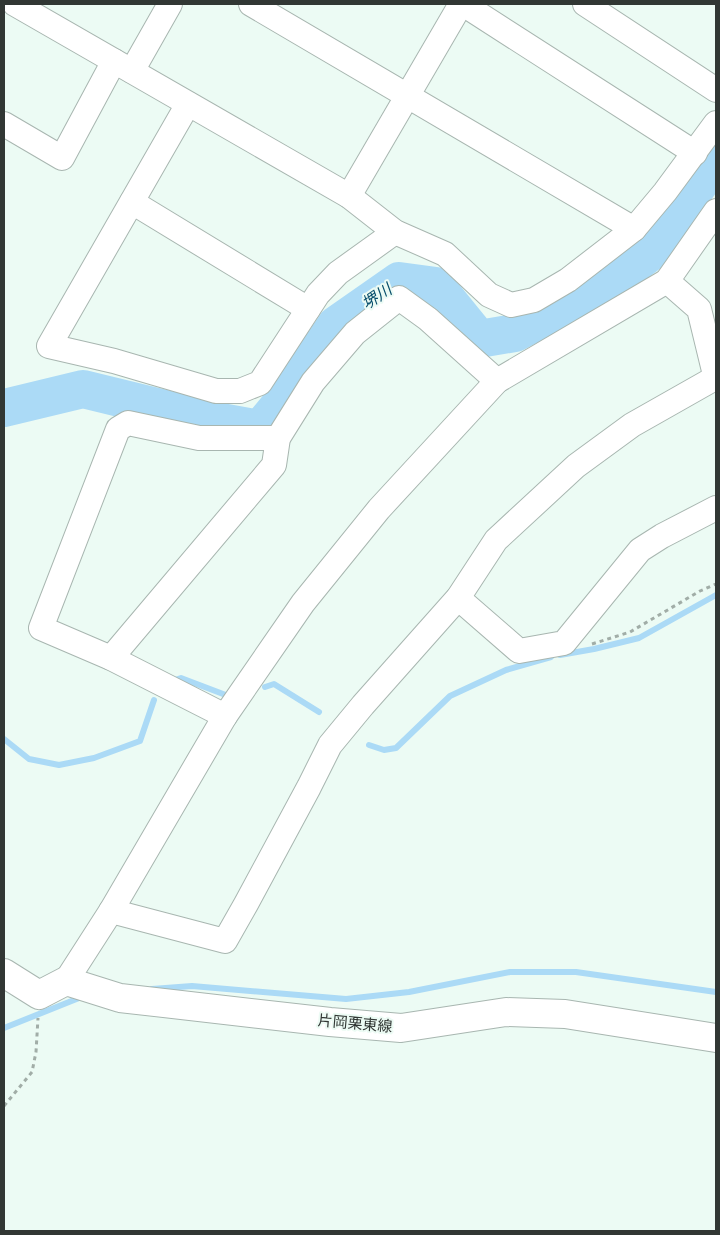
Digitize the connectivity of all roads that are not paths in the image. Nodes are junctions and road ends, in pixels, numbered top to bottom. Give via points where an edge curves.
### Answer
1 (15, 4) edge
2 (170, 4) edge
3 (251, 4) edge
4 (462, 4) edge
5 (585, 4) edge
6 (123, 66) junction
7 (716, 90) edge
8 (407, 96) junction
9 (188, 104) junction
10 (716, 123) edge
11 (4, 124) edge
12 (695, 153) junction
13 (349, 196) junction
14 (132, 202) junction
15 (716, 211) edge
16 (634, 229) junction
17 (395, 232) junction
18 (667, 281) junction
19 (308, 309) junction
20 (716, 378) edge
21 (497, 381) junction
22 (278, 438) junction
23 (716, 508) edge
24 (458, 598) junction
25 (111, 658) junction
26 (225, 716) junction
27 (111, 911) junction
28 (4, 973) edge
29 (66, 982) junction
30 (716, 1038) edge

1 - 6 street
2 - 6 street
3 - 8 street
4 - 8 street
4 - 12 street
5 - 7 street
6 - 9 street
6 - 11 street via 62,158
8 - 13 street
8 - 16 street
9 - 13 street
9 - 14 street
10 - 12 street
12 - 16 street
13 - 17 street
14 - 19 street
14 - 19 street via 49,346 216,391 240,391 260,383
15 - 18 street
16 - 17 street via 568,280 534,300 511,305 489,295 445,254
17 - 19 street via 338,273
18 - 20 street via 699,309
18 - 21 street
20 - 24 street via 632,425 576,466 496,540
21 - 22 street via 400,298 355,332 313,382
21 - 26 street via 379,509 303,603
22 - 25 street via 274,465
22 - 25 street via 199,438 128,423 118,428 41,628
23 - 24 street via 640,550 564,643 519,651
24 - 27 street via 330,745 224,941
25 - 26 street
26 - 27 street
27 - 29 street
28 - 29 main road via 39,995
29 - 30 main road, 片岡栗東線 via 120,998 330,1022 402,1028 506,1012 565,1014

